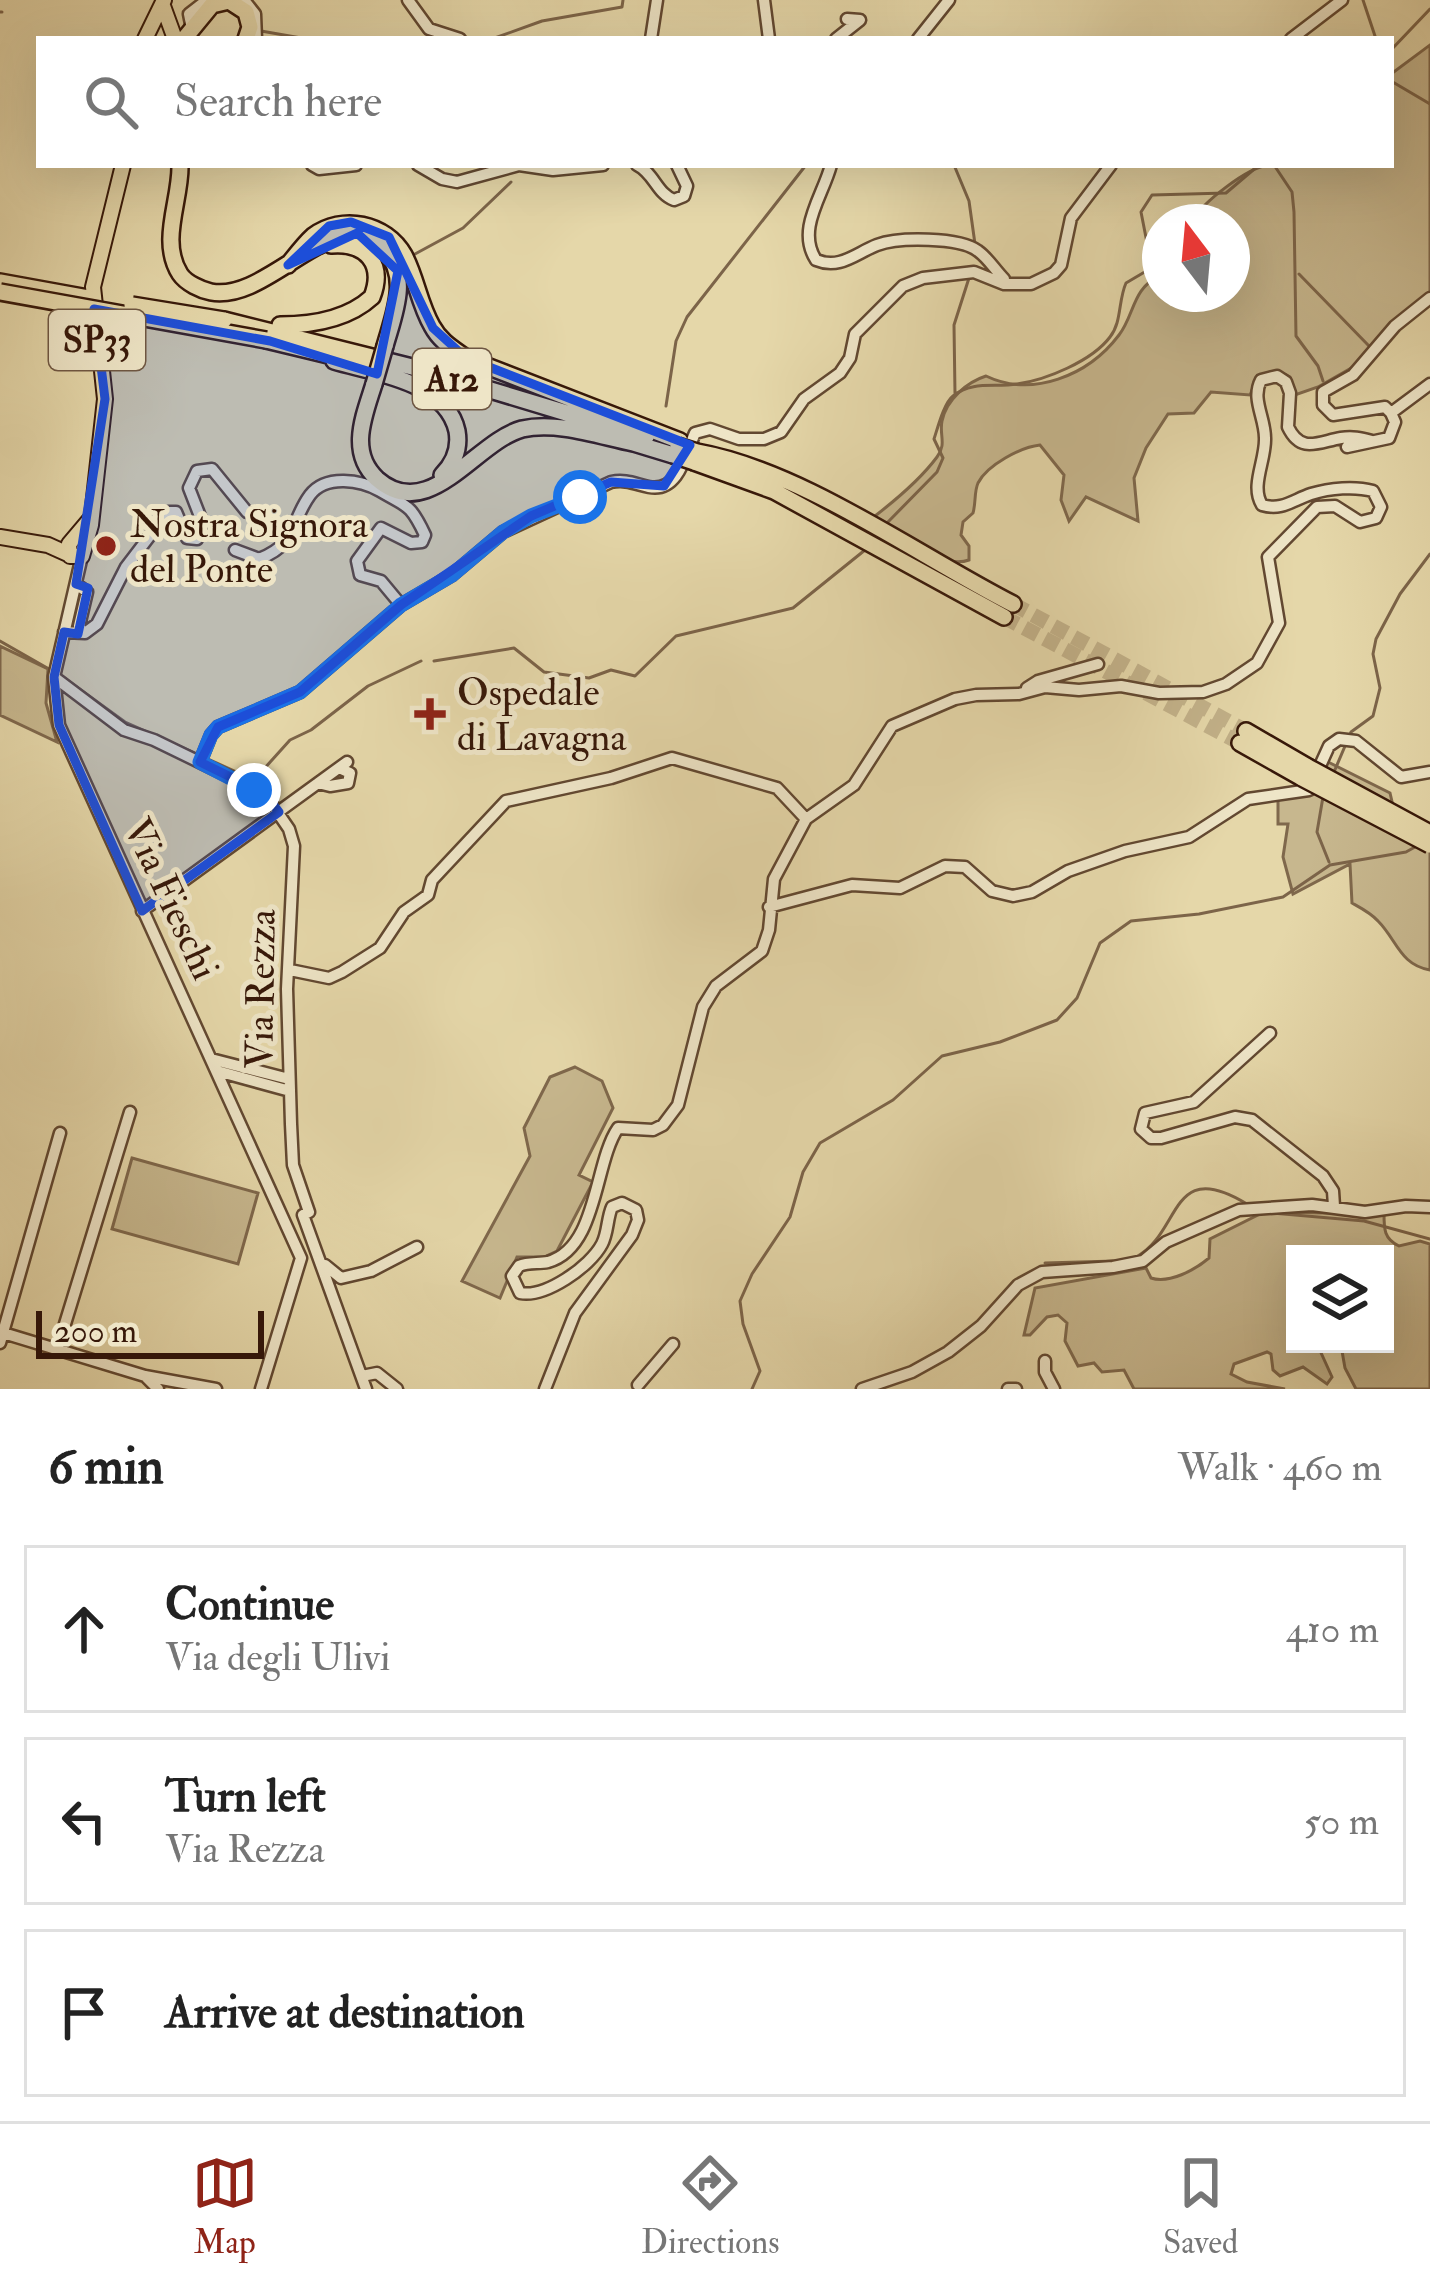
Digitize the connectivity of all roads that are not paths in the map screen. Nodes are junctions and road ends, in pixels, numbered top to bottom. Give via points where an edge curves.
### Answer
1 (208, 0) edge
2 (244, 0) edge
3 (408, 0) edge
4 (657, 0) edge
5 (764, 0) edge
6 (949, 0) edge
7 (1342, 0) edge
8 (163, 3) edge
9 (847, 19) dead end
10 (181, 30) edge
11 (148, 32) edge
12 (247, 36) edge
13 (256, 36) edge
14 (451, 36) edge
15 (651, 36) edge
16 (769, 36) edge
17 (840, 36) edge
18 (920, 36) edge
19 (1295, 36) edge
20 (122, 168) edge
21 (180, 168) edge
22 (423, 168) edge
23 (508, 168) edge
24 (549, 168) edge
25 (583, 168) edge
26 (644, 168) edge
27 (678, 168) edge
28 (830, 168) edge
29 (1109, 168) edge
30 (322, 245) junction
31 (288, 265) junction
32 (0, 282) edge
33 (1004, 284) junction
34 (0, 292) edge
35 (1430, 298) edge
36 (227, 321) junction
37 (290, 345) junction
38 (1430, 384) edge
39 (1391, 413) junction
40 (1372, 441) junction
41 (633, 443) junction
42 (677, 447) junction
43 (1347, 447) dead end
44 (389, 487) junction
45 (248, 512) dead end
46 (0, 538) edge
47 (75, 548) junction
48 (236, 550) dead end
49 (75, 585) junction
50 (401, 605) junction
51 (1009, 610) tunnel mouth
52 (82, 631) junction
53 (64, 632) junction
54 (1098, 664) dead end
55 (54, 677) junction
56 (1019, 694) junction
57 (1243, 737) tunnel mouth
58 (200, 762) junction
59 (343, 765) dead end
60 (1430, 772) edge
61 (1305, 773) junction
62 (279, 812) junction
63 (806, 819) junction
64 (1430, 833) edge
65 (1430, 845) edge
66 (769, 907) junction
67 (142, 911) junction
68 (290, 970) junction
69 (1270, 1034) dead end
70 (214, 1065) junction
71 (290, 1085) junction
72 (130, 1112) dead end
73 (60, 1133) dead end
74 (1334, 1207) junction
75 (1430, 1207) edge
76 (303, 1215) junction
77 (286, 1222) junction
78 (417, 1247) dead end
79 (322, 1262) junction
80 (299, 1271) junction
81 (1, 1336) edge
82 (673, 1344) dead end
83 (57, 1350) junction
84 (1045, 1361) dead end
85 (912, 1372) junction
86 (145, 1376) junction
87 (364, 1383) edge
88 (638, 1385) dead end
89 (158, 1389) edge
90 (216, 1389) edge
91 (261, 1389) edge
92 (397, 1389) edge
93 (545, 1389) edge
94 (862, 1389) edge
95 (920, 1389) edge
96 (1054, 1389) edge

1 - 10 street
2 - 13 street via 255,14
3 - 14 street via 429,29
4 - 15 street
5 - 16 street
6 - 18 street
7 - 19 street
8 - 10 main road
8 - 11 main road
9 - 17 street via 860,20
10 - 11 main road
10 - 12 highway via 212,5 233,2 248,16
20 - 47 main road, SP33 via 93,287 105,399 89,532
21 - 31 highway via 171,249 181,277 227,295
22 - 23 street via 458,182
24 - 25 street
26 - 27 street via 674,200 687,185
28 - 33 street via 809,225 816,260 839,262 907,237 973,247
29 - 33 street via 1071,218 1054,273
30 - 31 highway
30 - 36 highway via 357,246 371,256 378,283 362,307 301,325
30 - 44 highway, bridge via 357,233 381,245 400,284 360,430 363,462
31 - 42 highway via 329,226 372,227 403,253 433,328 454,350
32 - 36 highway, A12, bridge
33 - 50 street via 974,272 903,286 855,334 840,373 804,399 782,432 764,439 695,433 683,467 664,486 611,482 531,516
34 - 37 highway, A12, bridge
35 - 39 street via 1353,375 1323,392 1333,415 1376,407
36 - 42 highway, A12
37 - 41 highway, A12
37 - 44 highway via 412,385 446,408 458,434 447,472 431,484
38 - 39 street
39 - 40 street via 1389,438
40 - 43 street
40 - 56 street via 1301,443 1288,427 1286,382 1261,380 1262,505 1360,489 1373,491 1381,507 1376,518 1360,522 1335,506 1317,507 1268,557 1279,622 1243,674 1203,692 1121,686
41 - 42 highway, A12
41 - 44 highway via 552,427 520,430 434,487
42 - 51 highway, A12, bridge via 842,510
45 - 52 street via 212,469 197,471 189,488 202,533 187,538 181,518 168,512 126,567 97,624
46 - 47 main road
47 - 49 street, SP33
48 - 50 street via 259,559 272,554 318,487 368,483 406,502 425,535 411,543 381,528 357,561 360,575 381,581
49 - 52 street via 87,592
49 - 53 street, Via Fieschi / SP33
50 - 58 street via 300,692 218,727
52 - 53 street
53 - 55 street, Via Fieschi / SP33
54 - 56 street
55 - 58 street via 124,730
55 - 67 street, Via Fieschi via 59,725
56 - 63 street via 955,699 892,725 854,784
57 - 61 highway
58 - 62 street via 265,794
59 - 62 street
60 - 66 street via 1401,777 1356,741 1339,739 1309,790 1248,799 1190,837 1125,851 1032,892 992,891 965,867 945,866 900,888 851,885
61 - 64 highway, bridge
61 - 65 highway, bridge
62 - 67 street
62 - 68 street, Via Rezza via 294,847
63 - 66 street via 774,879
63 - 68 street via 777,788 672,758 528,794 483,822 372,955 329,978
66 - 93 street via 762,952 716,986 704,1007 678,1106 652,1130 618,1128 572,1246 512,1276 520,1293 538,1293 588,1262 604,1242 612,1207 636,1210 632,1235 575,1312
67 - 70 street, Via Fieschi
68 - 71 street, Via Rezza
69 - 74 street via 1194,1102 1145,1113 1142,1129 1161,1138 1235,1117 1252,1120 1330,1184
70 - 71 street
70 - 77 street, Via Fieschi
71 - 76 street, Via Rezza via 292,1165 309,1212
72 - 83 street
73 - 81 street
74 - 75 street
74 - 85 street via 1239,1210 1143,1261 1036,1274 966,1340
76 - 77 street
76 - 79 street, Via Rezza
77 - 80 street, Via Fieschi
78 - 79 street via 341,1278
79 - 80 street
79 - 87 street, Via Rezza
80 - 91 street
81 - 83 street
82 - 88 street
83 - 86 street
84 - 96 street
85 - 94 street
85 - 95 street
86 - 89 street
86 - 90 street
87 - 92 street via 377,1373

